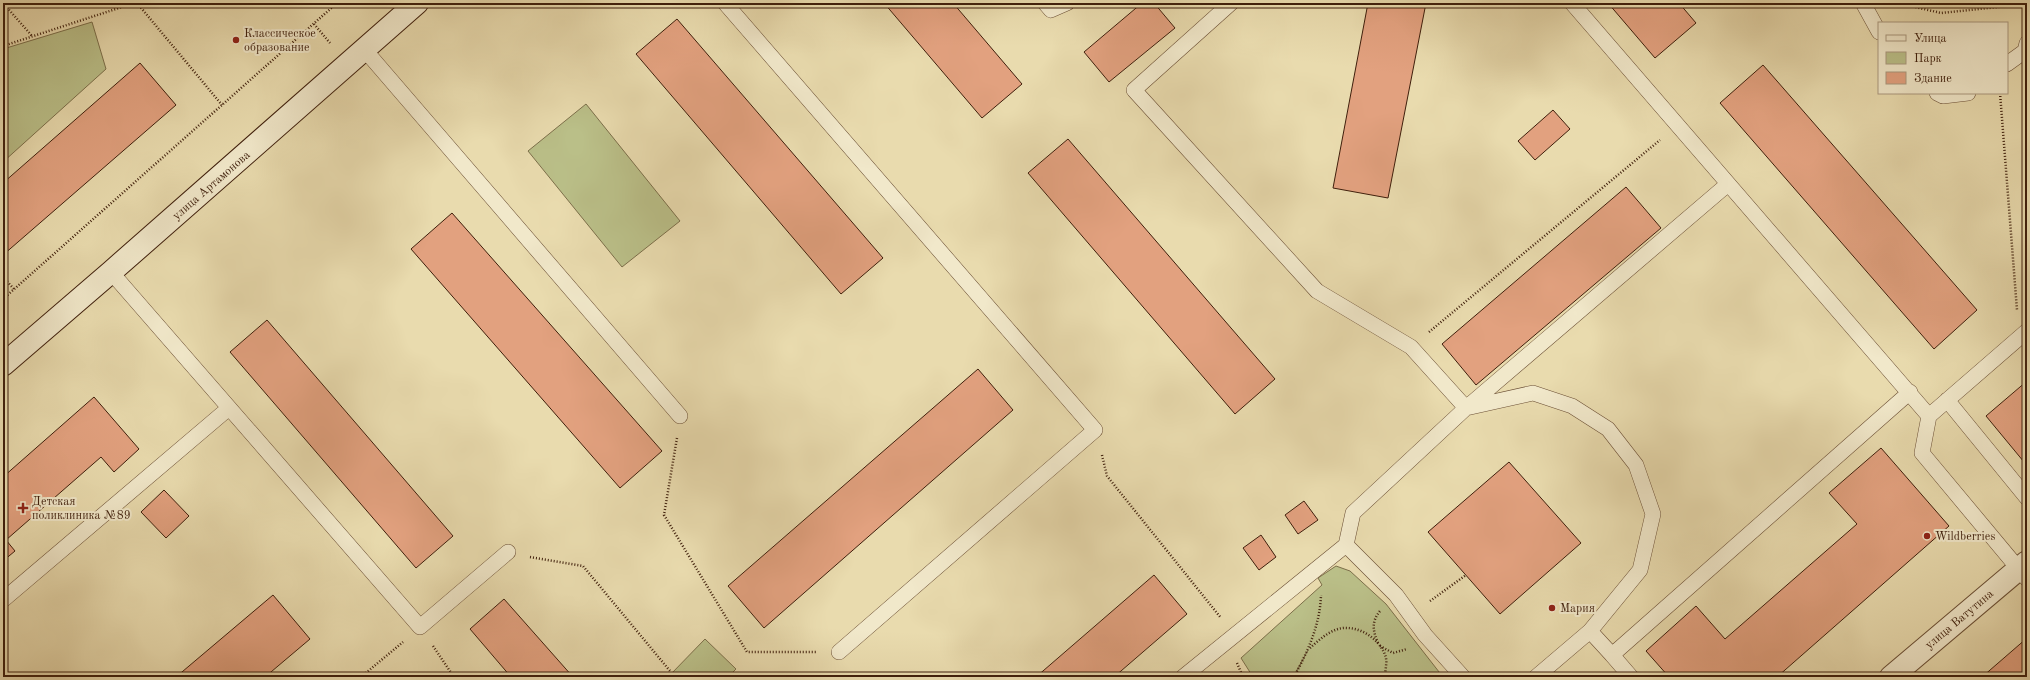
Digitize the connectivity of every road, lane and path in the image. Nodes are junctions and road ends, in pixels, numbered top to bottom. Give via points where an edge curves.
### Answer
1 (3, 3) edge
2 (136, 3) edge
3 (337, 3) edge
4 (417, 3) edge
5 (724, 3) edge
6 (1045, 3) edge
7 (1067, 3) edge
8 (1231, 3) edge
9 (1572, 3) edge
10 (1863, 3) edge
11 (1898, 3) edge
12 (2027, 4) edge
13 (1878, 30) edge
14 (32, 36) junction
15 (2027, 43) edge
16 (3, 46) edge
17 (364, 49) junction
18 (2008, 63) edge
19 (1939, 94) edge
20 (1960, 94) edge
21 (2000, 94) edge
22 (222, 105) junction
23 (1678, 125) junction
24 (1728, 184) junction
25 (111, 272) junction
26 (3, 277) edge
27 (14, 289) junction
28 (3, 299) edge
29 (2023, 334) edge
30 (1411, 347) junction
31 (3, 365) edge
32 (1910, 392) junction
33 (1947, 400) junction
34 (229, 408) junction
35 (1466, 408) junction
36 (680, 416) joint
37 (1929, 416) junction
38 (1095, 430) junction
39 (2027, 498) edge
40 (1346, 545) junction
41 (508, 552) joint
42 (2024, 570) edge
43 (1314, 572) junction
44 (1466, 575) dead end
45 (1396, 595) junction
46 (3, 600) edge
47 (1410, 616) junction
48 (420, 627) junction
49 (1590, 631) junction
50 (1235, 635) junction
51 (1379, 645) junction
52 (1310, 648) junction
53 (839, 652) joint
54 (1612, 655) junction
55 (361, 677) edge
56 (454, 677) edge
57 (675, 677) edge
58 (1183, 677) edge
59 (1294, 677) edge
60 (1385, 677) edge
61 (1463, 677) edge
62 (1536, 677) edge
63 (1631, 677) edge
64 (1891, 677) edge

1 - 14 path
2 - 14 path
2 - 22 path
3 - 22 path
4 - 17 street, улица Артамонова
5 - 38 lane
6 - 7 lane via 1051,10
8 - 30 lane via 1134,90 1317,291
9 - 23 lane
10 - 13 lane
11 - 12 path via 1941,13
14 - 16 path
15 - 18 lane via 2024,51
17 - 25 street, улица Артамонова
17 - 36 lane
19 - 20 lane
21 - 29 path
22 - 27 path
23 - 24 lane
23 - 30 path
24 - 32 lane
24 - 35 lane
25 - 31 street, улица Артамонова
25 - 34 lane
26 - 27 path
27 - 28 path
29 - 33 lane
30 - 35 lane
32 - 37 lane
32 - 54 lane
33 - 37 lane
33 - 39 lane
34 - 46 lane
34 - 48 lane
35 - 40 lane via 1354,513
35 - 49 lane via 1533,392 1572,406 1608,429 1636,465 1653,514 1640,570
36 - 53 path via 664,515 747,652
37 - 42 lane via 1922,453
38 - 50 path via 1107,476
38 - 53 lane
40 - 43 lane
40 - 45 lane
41 - 48 lane
41 - 57 path via 583,566
42 - 64 street, улица Ватутина
43 - 50 lane
43 - 52 path via 1322,585 1321,608
44 - 47 path
45 - 47 lane
45 - 51 path via 1375,617 1373,631
47 - 61 lane
48 - 55 path
48 - 56 path
49 - 54 lane
49 - 62 lane
50 - 58 lane
51 - 52 path via 1366,632 1346,627 1324,635
51 - 60 path via 1386,659
52 - 59 path
54 - 63 lane

